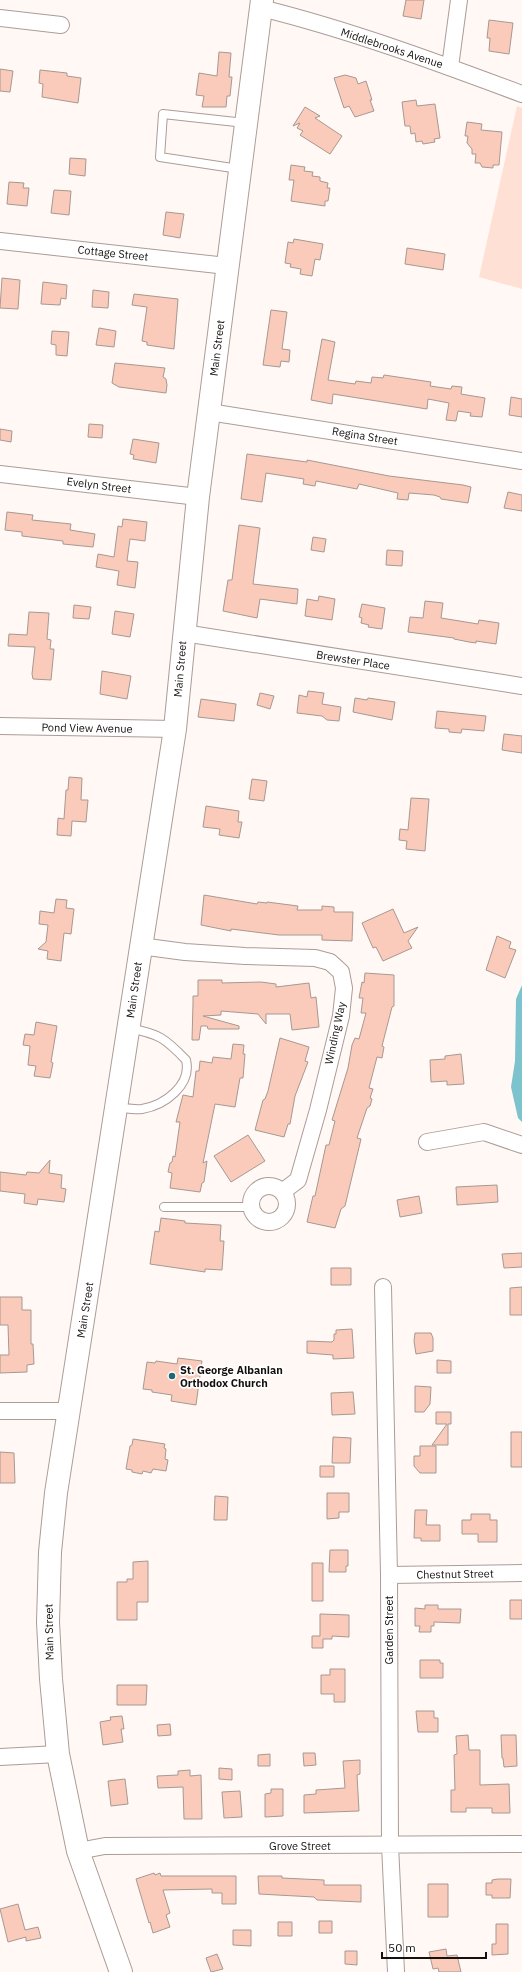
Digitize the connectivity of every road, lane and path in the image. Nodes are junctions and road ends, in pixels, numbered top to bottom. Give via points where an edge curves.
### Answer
1 (459, 0) edge
2 (261, 4) edge
3 (0, 18) edge
4 (61, 25) dead end
5 (450, 68) junction
6 (522, 94) edge
7 (246, 123) junction
8 (240, 170) junction
9 (0, 240) edge
10 (227, 266) junction
11 (209, 412) junction
12 (522, 461) edge
13 (0, 474) edge
14 (198, 497) junction
15 (184, 633) junction
16 (522, 686) edge
17 (0, 726) edge
18 (175, 729) junction
19 (140, 946) junction
20 (128, 1027) junction
21 (116, 1107) junction
22 (427, 1142) dead end
23 (522, 1145) edge
24 (282, 1192) junction
25 (164, 1207) dead end
26 (251, 1207) junction
27 (383, 1287) dead end
28 (0, 1411) edge
29 (69, 1411) junction
30 (522, 1573) edge
31 (389, 1575) junction
32 (58, 1754) junction
33 (0, 1757) edge
34 (522, 1844) edge
35 (390, 1845) junction
36 (78, 1851) junction
37 (121, 1972) edge
38 (396, 1972) edge

1 - 5 street
2 - 5 street, Middlebrooks Avenue
2 - 7 main road, Main Street
3 - 4 street
5 - 6 street, Middlebrooks Avenue
7 - 8 main road, Main Street
7 - 8 lane via 163,114 160,157
8 - 10 main road, Main Street
9 - 10 street, Cottage Street
10 - 11 main road, Main Street
11 - 12 street, Regina Street
11 - 14 main road, Main Street
13 - 14 street, Evelyn Street
14 - 15 main road, Main Street
15 - 16 street, Brewster Place
15 - 18 main road, Main Street
17 - 18 street, Pond View Avenue
18 - 19 main road, Main Street
19 - 20 main road, Main Street
19 - 24 street, Winding Way via 185,952 315,958 330,962 341,972 344,988 341,1016 318,1110 298,1180
20 - 21 main road, Main Street
20 - 21 lane via 153,1033 164,1039 186,1060 187,1074 173,1094 160,1104 142,1109
21 - 29 main road, Main Street
22 - 23 street via 484,1132
24 - 26 street via 270,1186 263,1187 253,1196
24 - 26 street via 287,1203 283,1215 273,1222 261,1221 252,1213
25 - 26 lane
27 - 31 street, Garden Street
28 - 29 street
29 - 32 main road, Main Street via 50,1552 48,1622
30 - 31 street, Chestnut Street
31 - 35 street, Garden Street
32 - 33 street
32 - 36 main road, Main Street
34 - 35 street, Grove Street
35 - 36 street, Grove Street via 105,1846
35 - 38 street, Garden Street
36 - 37 main road, Main Street

